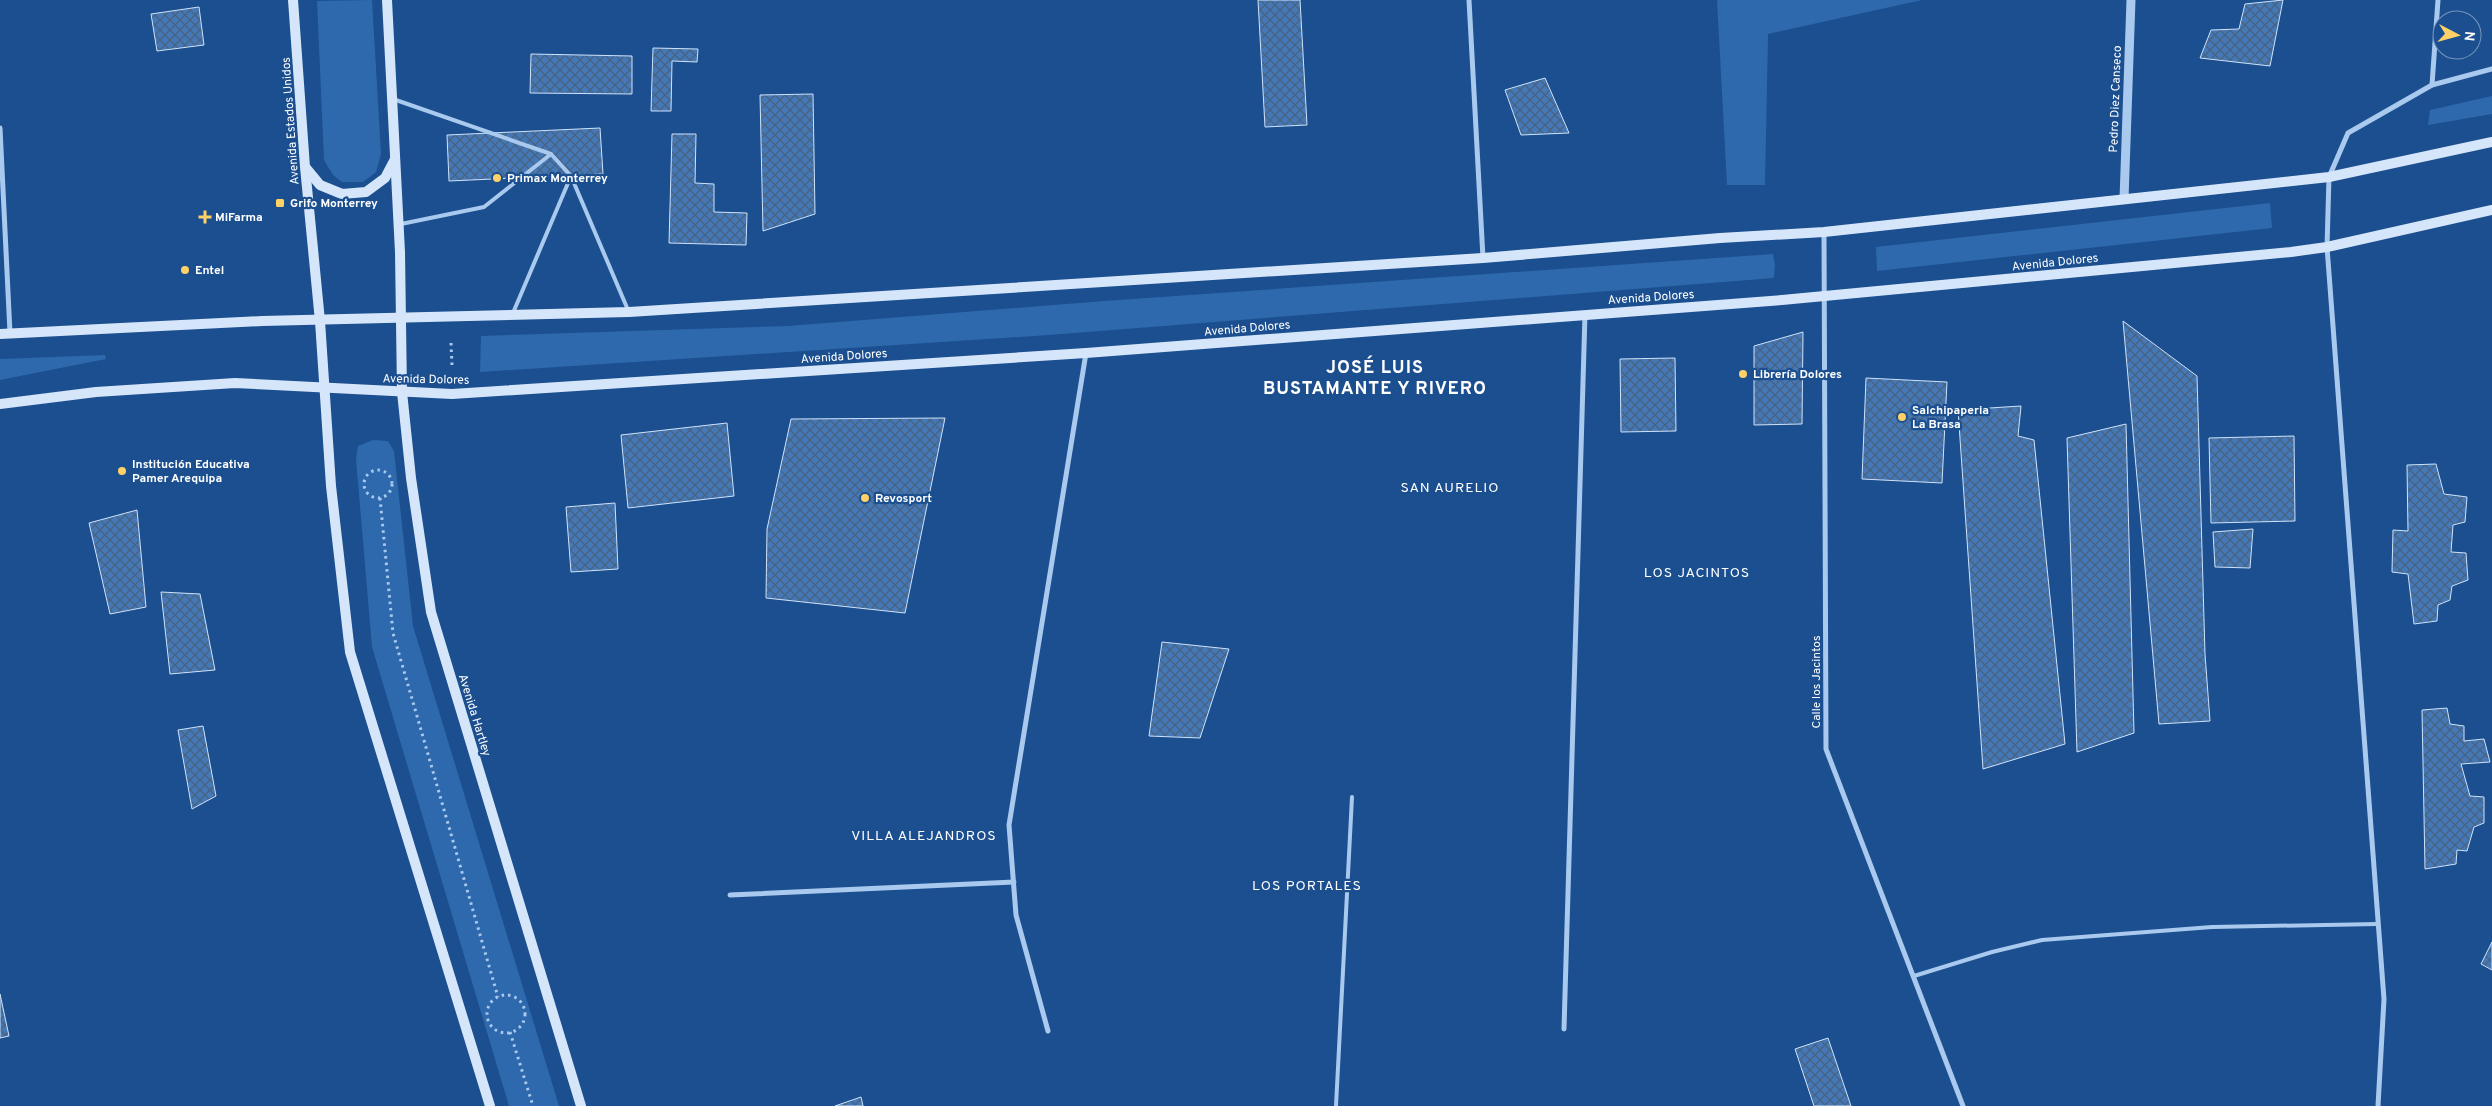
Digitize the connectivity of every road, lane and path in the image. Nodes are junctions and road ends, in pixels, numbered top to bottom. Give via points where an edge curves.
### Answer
1 (293, 0) edge
2 (387, 0) edge
3 (1469, 0) edge
4 (2131, 0) edge
5 (2438, 0) edge
6 (2492, 69) edge
7 (2432, 85) junction
8 (392, 99) junction
9 (0, 128) edge
10 (2492, 142) edge
11 (551, 154) junction
12 (396, 156) junction
13 (305, 167) junction
14 (571, 176) junction
15 (2329, 177) junction
16 (2124, 199) junction
17 (2492, 210) edge
18 (398, 225) junction
19 (1824, 232) junction
20 (2327, 247) junction
21 (1483, 258) junction
22 (1825, 296) junction
23 (629, 312) junction
24 (1585, 314) junction
25 (512, 315) junction
26 (400, 320) junction
27 (320, 321) junction
28 (5, 333) edge
29 (451, 337) dead end
30 (1086, 353) junction
31 (452, 376) dead end
32 (324, 388) junction
33 (402, 392) junction
34 (0, 404) edge
35 (380, 498) junction
36 (1352, 797) dead end
37 (1014, 882) junction
38 (730, 894) dead end
39 (2377, 924) junction
40 (1914, 976) junction
41 (498, 997) junction
42 (1564, 1029) dead end
43 (1048, 1031) dead end
44 (510, 1032) junction
45 (490, 1106) edge
46 (533, 1106) edge
47 (581, 1106) edge
48 (1336, 1106) edge
49 (1962, 1106) edge
50 (2378, 1106) edge

1 - 13 main road, Avenida Estados Unidos
2 - 8 main road
3 - 21 street
4 - 16 street, Pedro Diez Canseco
5 - 7 street
6 - 7 street
7 - 15 street via 2348,133
8 - 11 lane
8 - 12 main road
9 - 28 street
10 - 15 main road
11 - 14 lane
11 - 18 lane via 484,207
12 - 13 main road via 385,178 366,192 342,194 320,185
12 - 18 main road
13 - 27 main road, Avenida Estados Unidos
14 - 23 lane
14 - 25 lane
15 - 16 main road
15 - 20 street
16 - 19 main road
17 - 20 main road, Avenida Dolores
18 - 26 main road
19 - 21 main road
19 - 22 street, Calle los Jacintos
20 - 22 main road, Avenida Dolores
20 - 39 street
21 - 23 main road
22 - 24 main road, Avenida Dolores
22 - 40 street, Calle los Jacintos via 1826,749
23 - 25 main road
24 - 30 main road, Avenida Dolores
24 - 42 street
25 - 26 main road
26 - 27 main road
26 - 33 main road, Avenida Hartley
27 - 28 main road
27 - 32 main road, Avenida Estados Unidos
29 - 31 path
30 - 33 main road, Avenida Dolores via 452,394
30 - 37 street via 1009,825
32 - 33 main road, Avenida Dolores
32 - 34 main road, Avenida Dolores via 234,383 96,392
32 - 45 main road via 331,486 350,652
33 - 47 main road, Avenida Hartley via 431,612
35 - 35 path via 390,491 392,485 386,473 372,471 363,482 367,494
35 - 41 path via 393,632
36 - 48 lane
37 - 38 street
37 - 43 street via 1016,915
39 - 40 lane via 2212,927 2042,940
39 - 50 street via 2384,999
40 - 49 street, Calle los Jacintos
41 - 44 path via 489,1005 487,1017 498,1031
41 - 44 path via 503,994 516,996 524,1006 526,1013 522,1025
44 - 46 path

